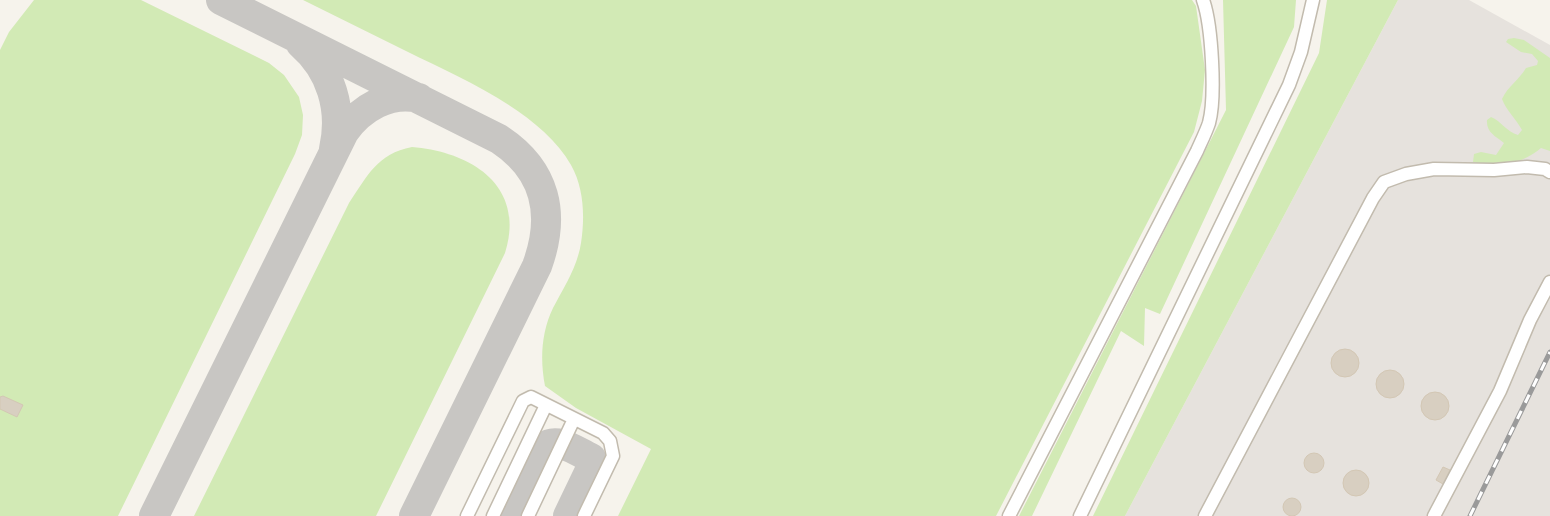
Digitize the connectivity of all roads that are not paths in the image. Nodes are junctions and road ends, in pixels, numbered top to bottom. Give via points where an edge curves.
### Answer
1 (1203, 0) edge
2 (1313, 0) edge
3 (1550, 172) edge
4 (1550, 282) edge
5 (546, 405) junction
6 (574, 419) junction
7 (467, 516) edge
8 (493, 516) edge
9 (528, 516) edge
10 (584, 516) edge
11 (1009, 516) edge
12 (1080, 516) edge
13 (1204, 516) edge
14 (1434, 516) edge

1 - 11 street via 1208,20 1212,82 1209,122
2 - 12 street via 1289,86
3 - 13 street via 1527,167 1434,169 1384,182
4 - 14 street via 1500,390
5 - 6 street
5 - 7 street via 531,397 523,401
5 - 8 street
6 - 9 street
6 - 10 street via 603,433 610,441 613,456

